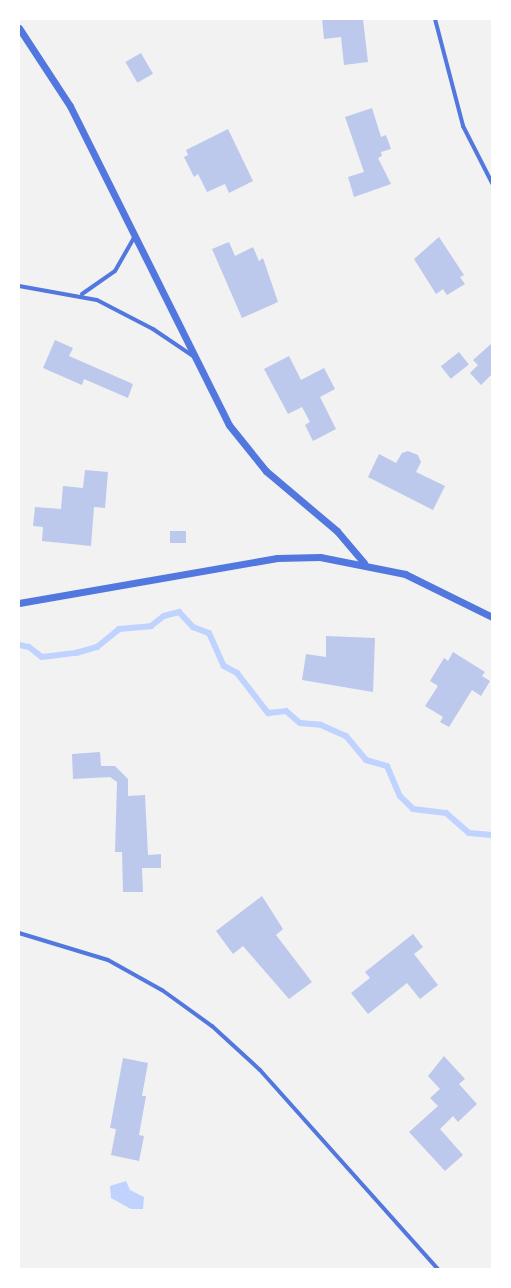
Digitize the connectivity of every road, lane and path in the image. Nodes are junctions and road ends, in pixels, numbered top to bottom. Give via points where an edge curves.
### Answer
1 (434, 19) edge
2 (19, 28) edge
3 (492, 183) edge
4 (135, 234) junction
5 (19, 286) edge
6 (81, 295) junction
7 (194, 356) junction
8 (364, 563) junction
9 (19, 603) edge
10 (492, 617) edge
11 (19, 933) edge
12 (438, 1269) edge

1 - 3 street via 463,126
2 - 4 street via 70,106
4 - 6 street via 115,271
4 - 7 street
5 - 6 street
6 - 7 street via 134,318
7 - 8 street via 215,401 244,447 274,479 337,531
8 - 9 street via 320,557 277,558
8 - 10 street via 433,585
11 - 12 street via 108,960 162,990 212,1026 260,1070

